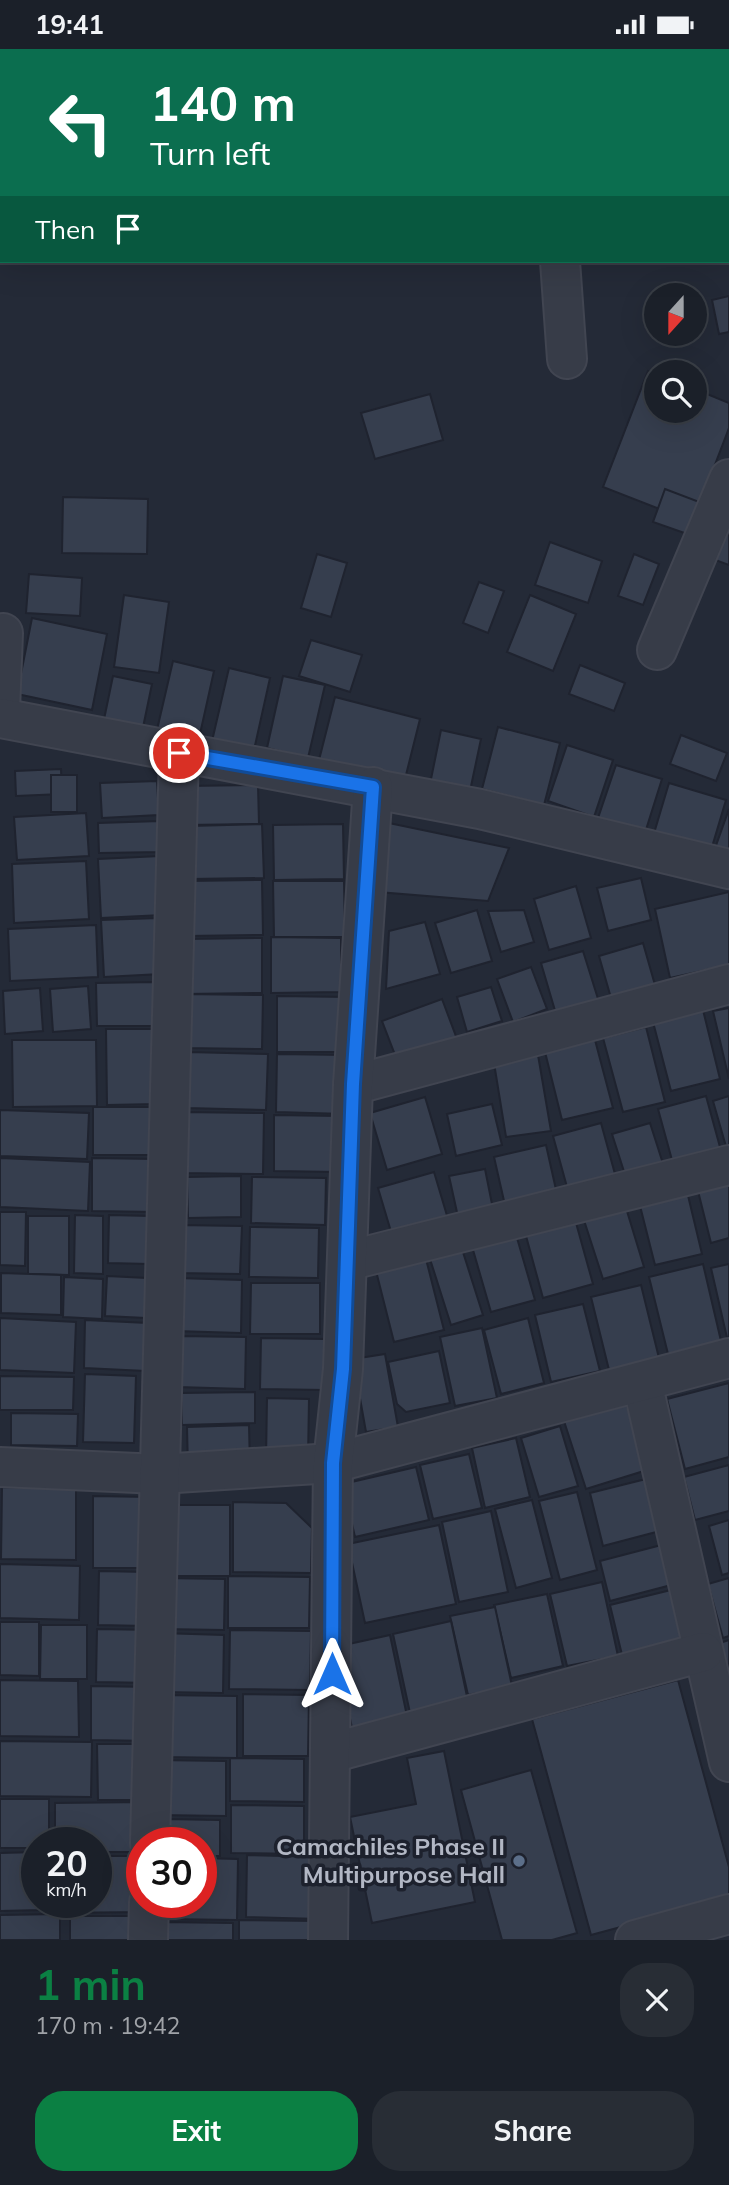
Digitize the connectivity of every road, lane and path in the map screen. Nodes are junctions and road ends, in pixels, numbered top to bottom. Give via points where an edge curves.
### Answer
1 (560, 263) edge
2 (567, 359) dead end
3 (729, 479) edge
4 (3, 633) dead end
5 (657, 650) dead end
6 (0, 710) edge
7 (0, 718) edge
8 (179, 753) junction
9 (373, 787) junction
10 (729, 869) edge
11 (729, 984) edge
12 (353, 1084) junction
13 (729, 1164) edge
14 (347, 1261) junction
15 (729, 1358) edge
16 (642, 1382) junction
17 (333, 1463) junction
18 (0, 1467) edge
19 (160, 1474) junction
20 (703, 1652) junction
21 (331, 1753) junction
22 (729, 1762) edge
23 (150, 1827) edge
24 (729, 1913) edge
25 (149, 1918) edge
26 (148, 1940) edge
27 (328, 1940) edge
28 (635, 1940) edge

1 - 2 street
3 - 5 street
4 - 6 street
7 - 8 street
8 - 9 street
8 - 19 street
9 - 10 street
9 - 12 street
11 - 12 street
12 - 14 street
13 - 14 street
14 - 17 street
15 - 16 street
16 - 17 street
16 - 20 street
17 - 19 street
17 - 21 street
18 - 19 street
19 - 23 street
20 - 21 street
20 - 22 street
21 - 27 street
24 - 28 street
25 - 26 street

